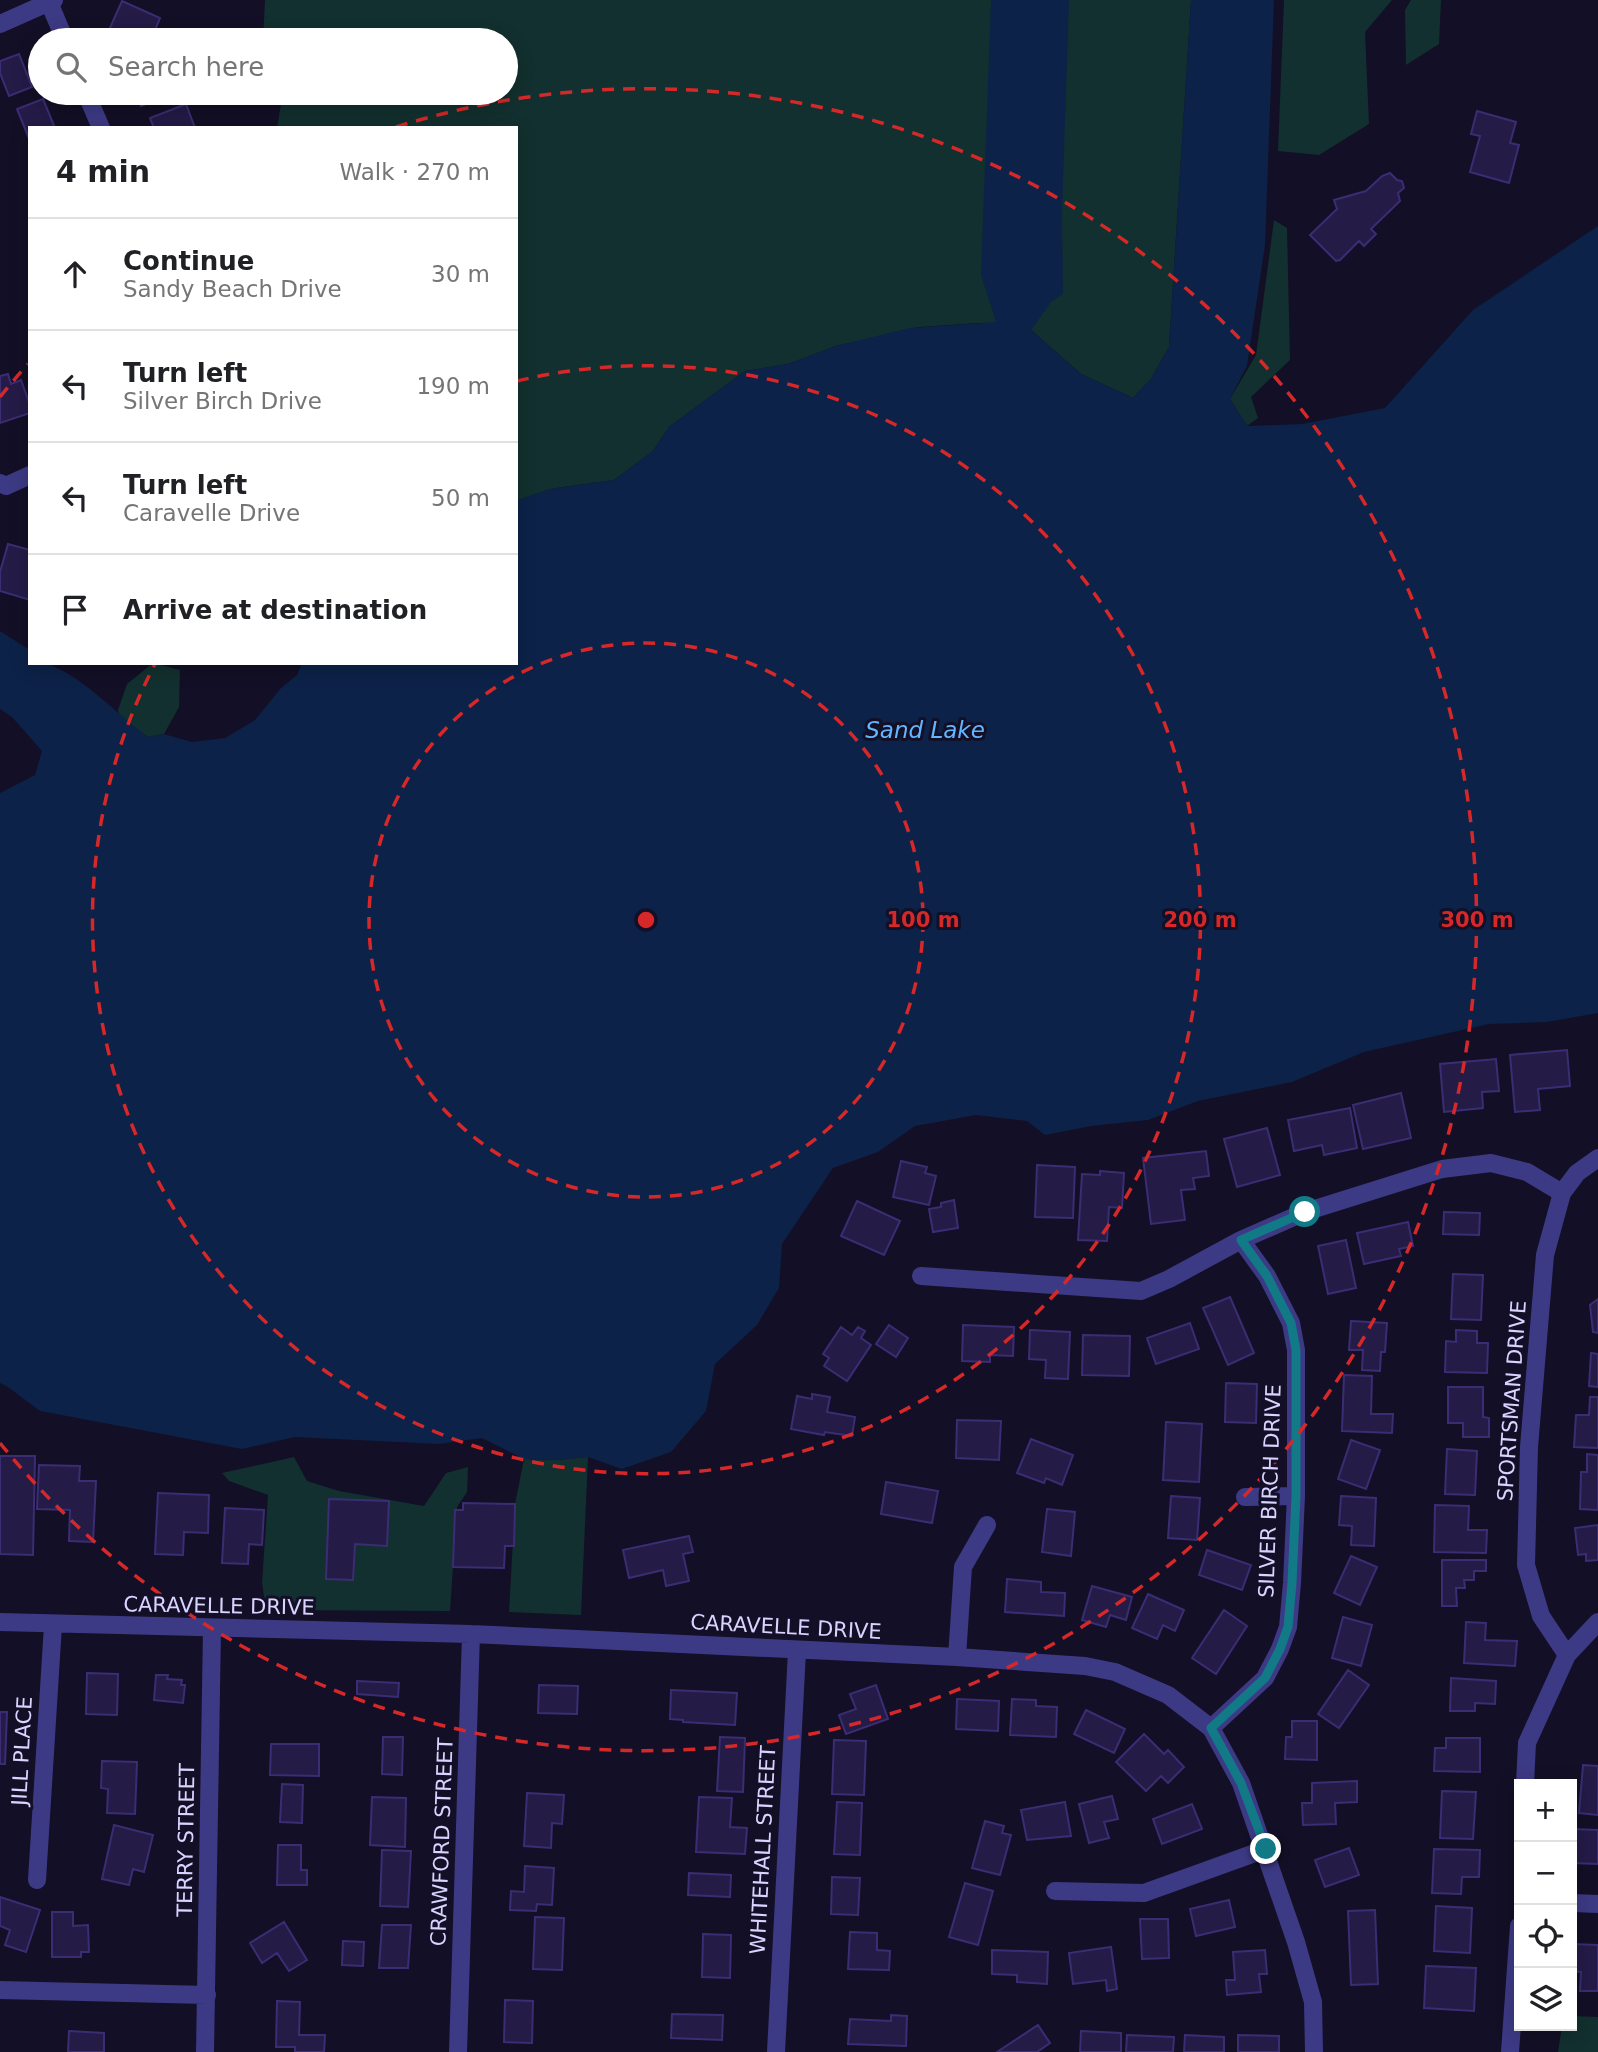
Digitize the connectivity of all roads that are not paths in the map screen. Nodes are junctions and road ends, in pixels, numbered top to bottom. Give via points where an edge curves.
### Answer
1 (50, 1) edge
2 (0, 24) edge
3 (60, 28) edge
4 (91, 105) edge
5 (100, 126) edge
6 (28, 476) edge
7 (0, 483) edge
8 (1598, 1158) edge
9 (1562, 1193) junction
10 (1241, 1240) junction
11 (921, 1276) dead end
12 (1296, 1496) junction
13 (1245, 1497) dead end
14 (986, 1525) dead end
15 (0, 1622) edge
16 (1598, 1622) edge
17 (53, 1625) junction
18 (212, 1629) junction
19 (471, 1634) junction
20 (797, 1651) junction
21 (1567, 1655) junction
22 (957, 1657) junction
23 (1211, 1728) junction
24 (1525, 1779) edge
25 (1266, 1849) junction
26 (37, 1880) dead end
27 (1055, 1891) dead end
28 (1577, 1903) edge
29 (1598, 1904) edge
30 (1516, 1968) edge
31 (0, 1990) edge
32 (207, 1995) junction
33 (205, 2052) edge
34 (458, 2052) edge
35 (776, 2052) edge
36 (1314, 2052) edge
37 (1510, 2052) edge

1 - 2 street
1 - 3 street
4 - 5 street
6 - 7 street via 6,486
8 - 9 street, SPORTSMAN DRIVE via 1577,1173
9 - 10 street via 1527,1172 1491,1163 1442,1169 1305,1212
9 - 21 street, SPORTSMAN DRIVE via 1545,1255 1529,1447 1527,1565 1541,1616
10 - 11 street via 1141,1291
10 - 12 street, SILVER BIRCH DRIVE via 1267,1276 1291,1323 1296,1350
12 - 13 street
12 - 23 street, SILVER BIRCH DRIVE via 1288,1627 1280,1649 1265,1678
14 - 22 street via 963,1567
15 - 17 street, CARAVELLE DRIVE
16 - 21 street
17 - 18 street, CARAVELLE DRIVE
17 - 26 street, JILL PLACE
18 - 19 street, CARAVELLE DRIVE
18 - 32 street, TERRY STREET
19 - 20 street, CARAVELLE DRIVE
19 - 34 street, CRAWFORD STREET
20 - 22 street, CARAVELLE DRIVE
20 - 35 street, WHITEHALL STREET
21 - 24 street via 1527,1743
22 - 23 street, CARAVELLE DRIVE via 1115,1672 1168,1695
23 - 25 street, CARAVELLE DRIVE via 1241,1783
25 - 27 street via 1144,1893
25 - 36 street, CARAVELLE DRIVE via 1313,2002
28 - 29 street
30 - 37 street
31 - 32 street
32 - 33 street, TERRY STREET

